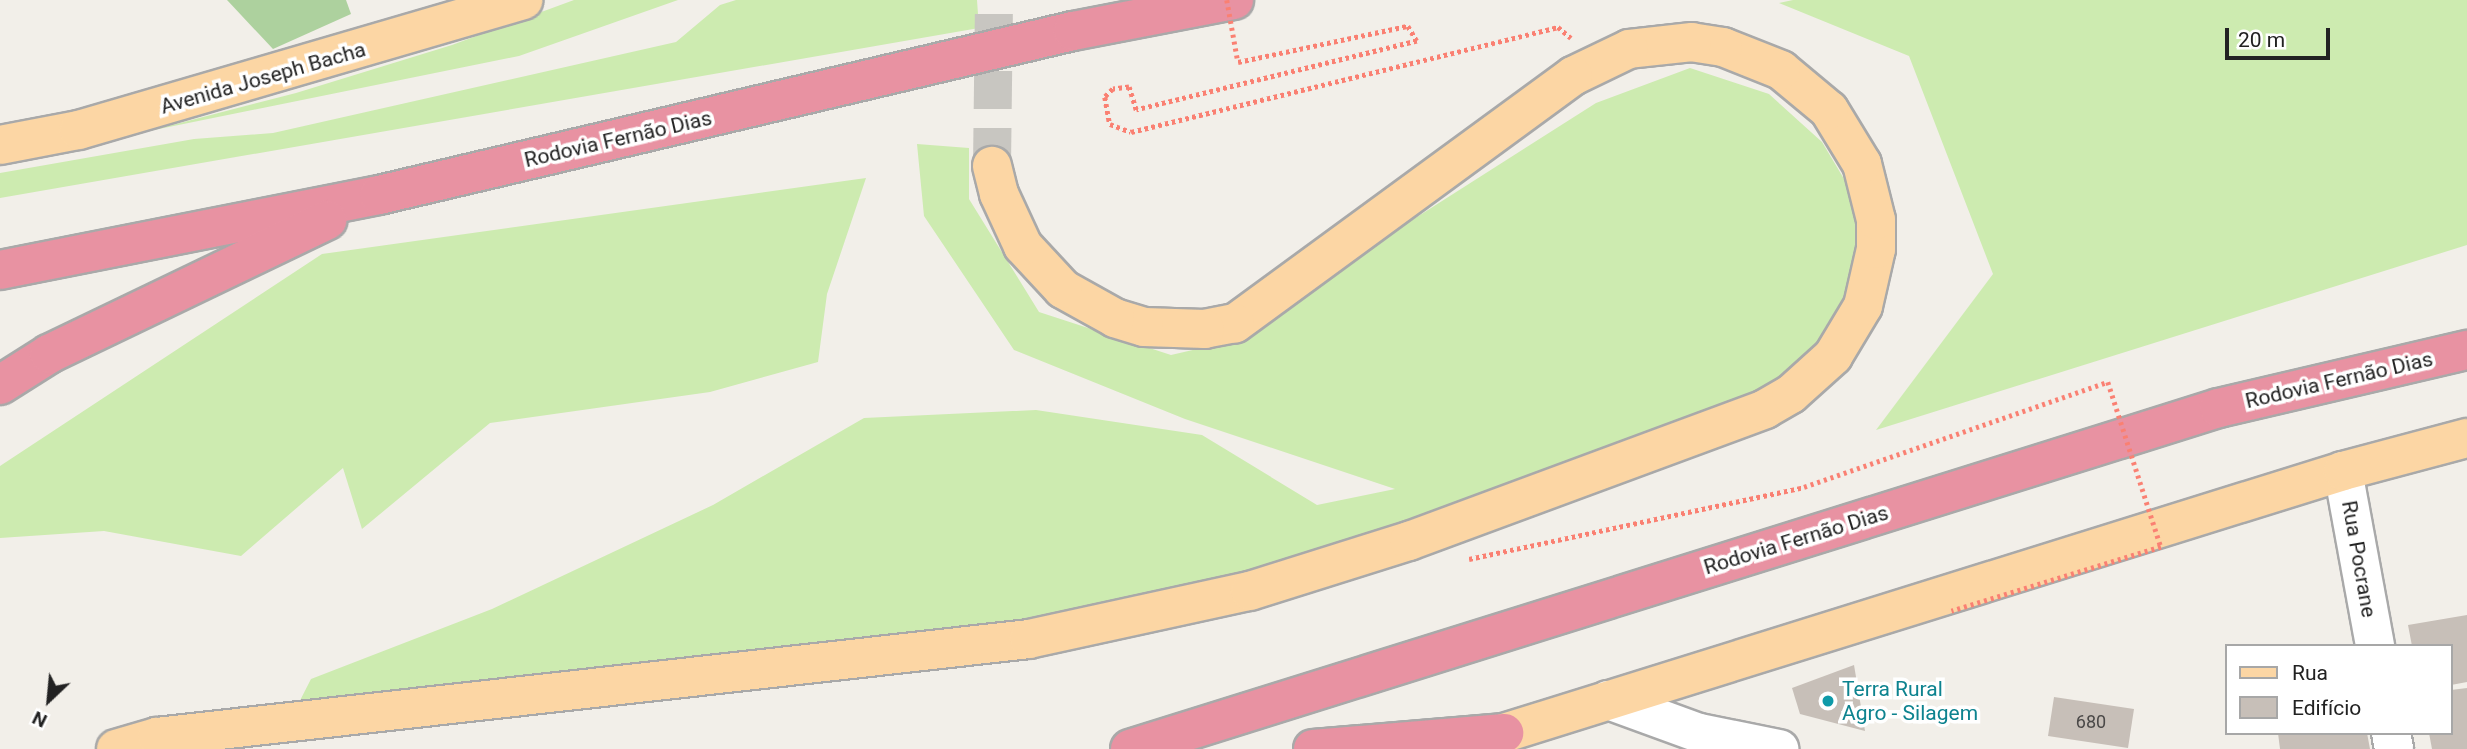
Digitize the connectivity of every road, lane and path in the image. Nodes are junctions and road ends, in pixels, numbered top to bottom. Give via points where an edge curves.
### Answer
1 (523, 0) edge
2 (1227, 0) edge
3 (1234, 0) edge
4 (1583, 35) dead end
5 (0, 145) edge
6 (992, 166) tunnel mouth
7 (379, 195) junction
8 (0, 270) edge
9 (2467, 328) edge
10 (2467, 350) edge
11 (0, 385) edge
12 (2219, 408) junction
13 (2467, 438) edge
14 (2343, 471) junction
15 (1466, 547) dead end
16 (1952, 611) dead end
17 (2375, 644) edge
18 (1608, 700) junction
19 (1504, 741) edge
20 (116, 749) edge
21 (1129, 749) edge
22 (1313, 749) edge
23 (1779, 749) edge

1 - 5 main road, Avenida Joseph Bacha via 79,130
2 - 4 path, bridge via 1238,62 1408,26 1417,41 1136,110 1129,87 1113,89 1105,97 1110,124 1131,132 1558,27 1574,40
3 - 7 highway, Rodovia Fernão Dias via 1060,34
6 - 20 main road via 999,194 1023,246 1063,289 1105,314 1144,327 1205,329 1235,323 1573,76 1629,49 1692,42 1723,47 1781,70 1829,110 1862,164 1876,220 1876,249 1863,306 1839,348 1814,376 1765,409 1409,541 1251,591 1028,639 157,737
7 - 8 highway, Rodovia Fernão Dias
7 - 11 highway via 60,348
9 - 12 highway
10 - 12 highway, Rodovia Fernão Dias
12 - 21 highway, Rodovia Fernão Dias
13 - 14 main road
14 - 17 street, Rua Pocrane
14 - 18 main road
15 - 16 path, bridge via 1469,562 1553,538 1633,526 1804,487 2108,382 2161,547
18 - 19 main road
18 - 23 street via 1699,733
19 - 22 highway

